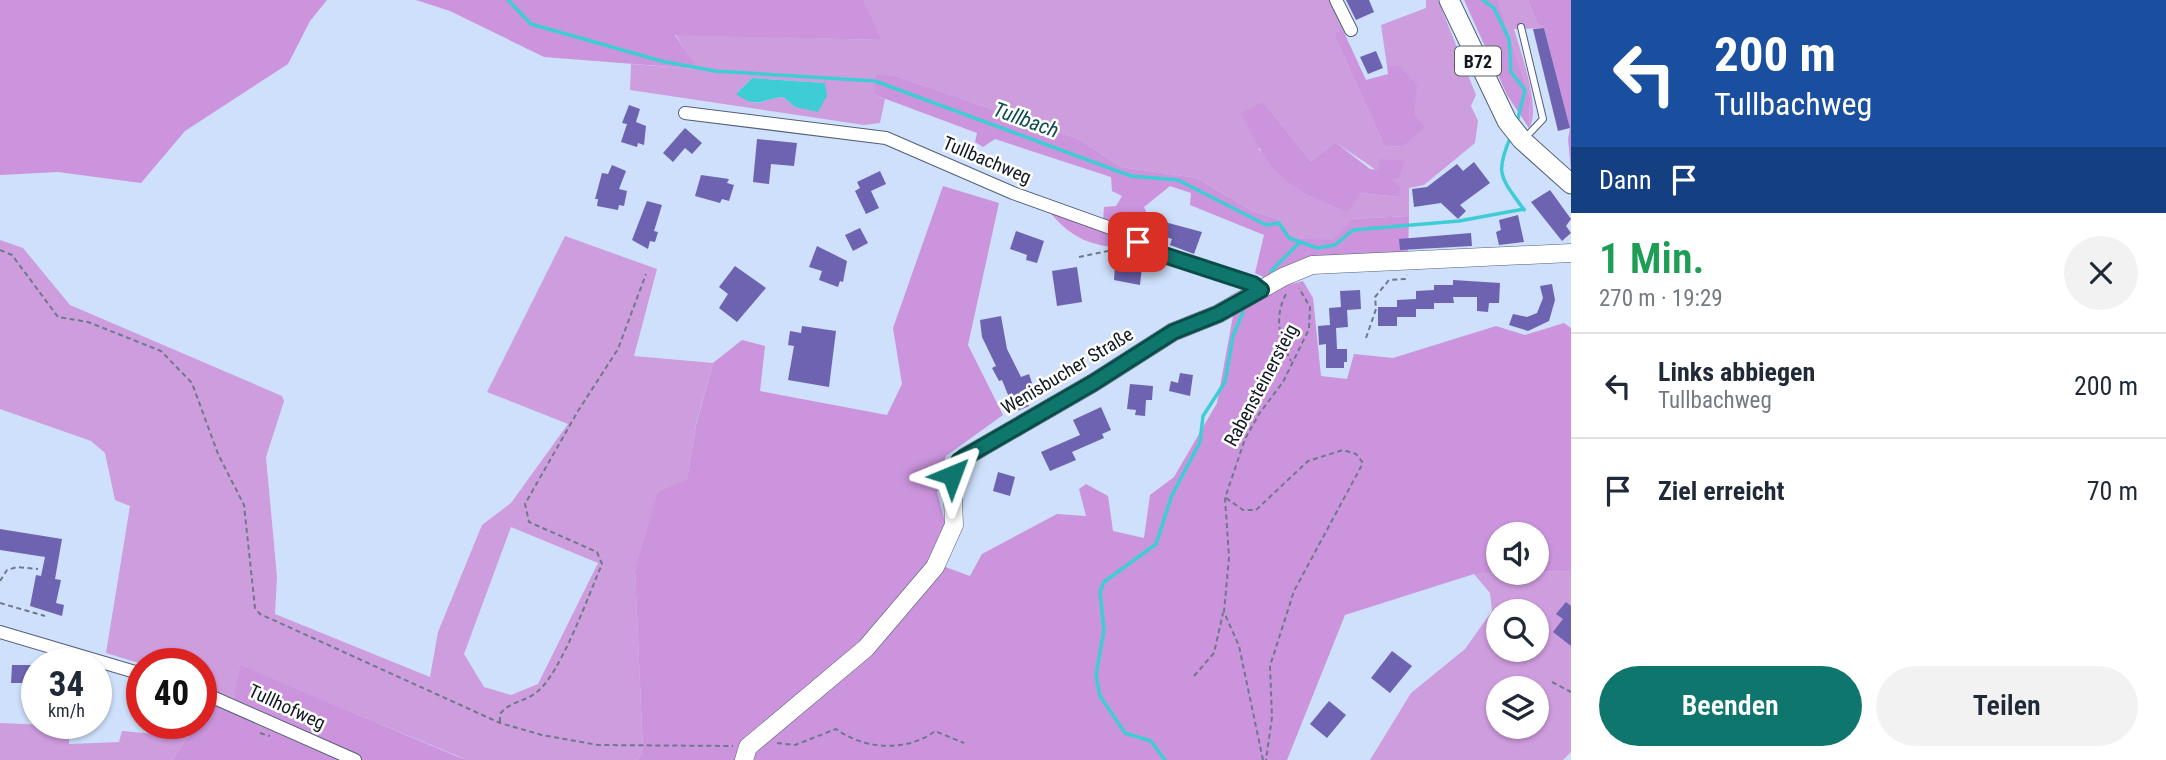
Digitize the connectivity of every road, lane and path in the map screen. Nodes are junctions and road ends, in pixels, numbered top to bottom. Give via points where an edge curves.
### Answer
1 (1336, 0) edge
2 (1449, 0) edge
3 (1521, 27) dead end
4 (1350, 30) dead end
5 (685, 113) dead end
6 (1522, 140) junction
7 (1571, 184) edge
8 (0, 250) edge
9 (1113, 250) dead end
10 (1565, 254) edge
11 (1079, 257) dead end
12 (646, 274) dead end
13 (1289, 274) junction
14 (1405, 279) dead end
15 (1261, 290) junction
16 (1366, 338) dead end
17 (1292, 362) junction
18 (1225, 498) junction
19 (37, 569) dead end
20 (0, 581) edge
21 (0, 603) edge
22 (1224, 612) junction
23 (45, 616) dead end
24 (0, 632) edge
25 (126, 669) edge
26 (1194, 676) dead end
27 (1552, 682) dead end
28 (1571, 692) edge
29 (217, 699) edge
30 (500, 723) junction
31 (964, 743) dead end
32 (749, 749) edge
33 (355, 760) edge
34 (1265, 760) edge

1 - 4 street
2 - 6 main road, B72 via 1507,121
3 - 6 lane via 1543,119
5 - 15 street, Tullbachweg via 886,138 1013,193 1119,231 1158,253
6 - 7 main road, B72
8 - 30 path via 12,255 58,317 88,322 161,351 191,383 218,454 244,505 255,608 260,614
9 - 11 path
10 - 13 street, Wenisbucher Straße via 1331,263
12 - 30 path via 618,349 525,504 529,522 597,552 602,564 551,675 536,693 507,705
13 - 15 street, Wenisbucher Straße
13 - 17 path via 1278,326
13 - 17 path, Rabensteinersteig via 1305,296 1311,318
14 - 16 path via 1389,280 1376,297
15 - 32 street, Wenisbucher Straße via 1173,332 959,461 951,482 954,525 934,568 866,648
17 - 18 path, Rabensteinersteig via 1245,439
18 - 22 path, Rabensteinersteig via 1229,557
18 - 34 path via 1243,510 1256,510 1308,461 1343,450 1356,454 1363,463 1294,591 1270,666 1272,717
19 - 20 path via 7,570
21 - 23 path
22 - 26 path via 1214,653
22 - 34 path, Rabensteinersteig via 1239,646
24 - 25 street
27 - 28 path
29 - 33 street, Tullhofweg
30 - 32 path via 598,745 676,743
31 - 32 path via 934,730 919,743 870,745 836,729 795,745

